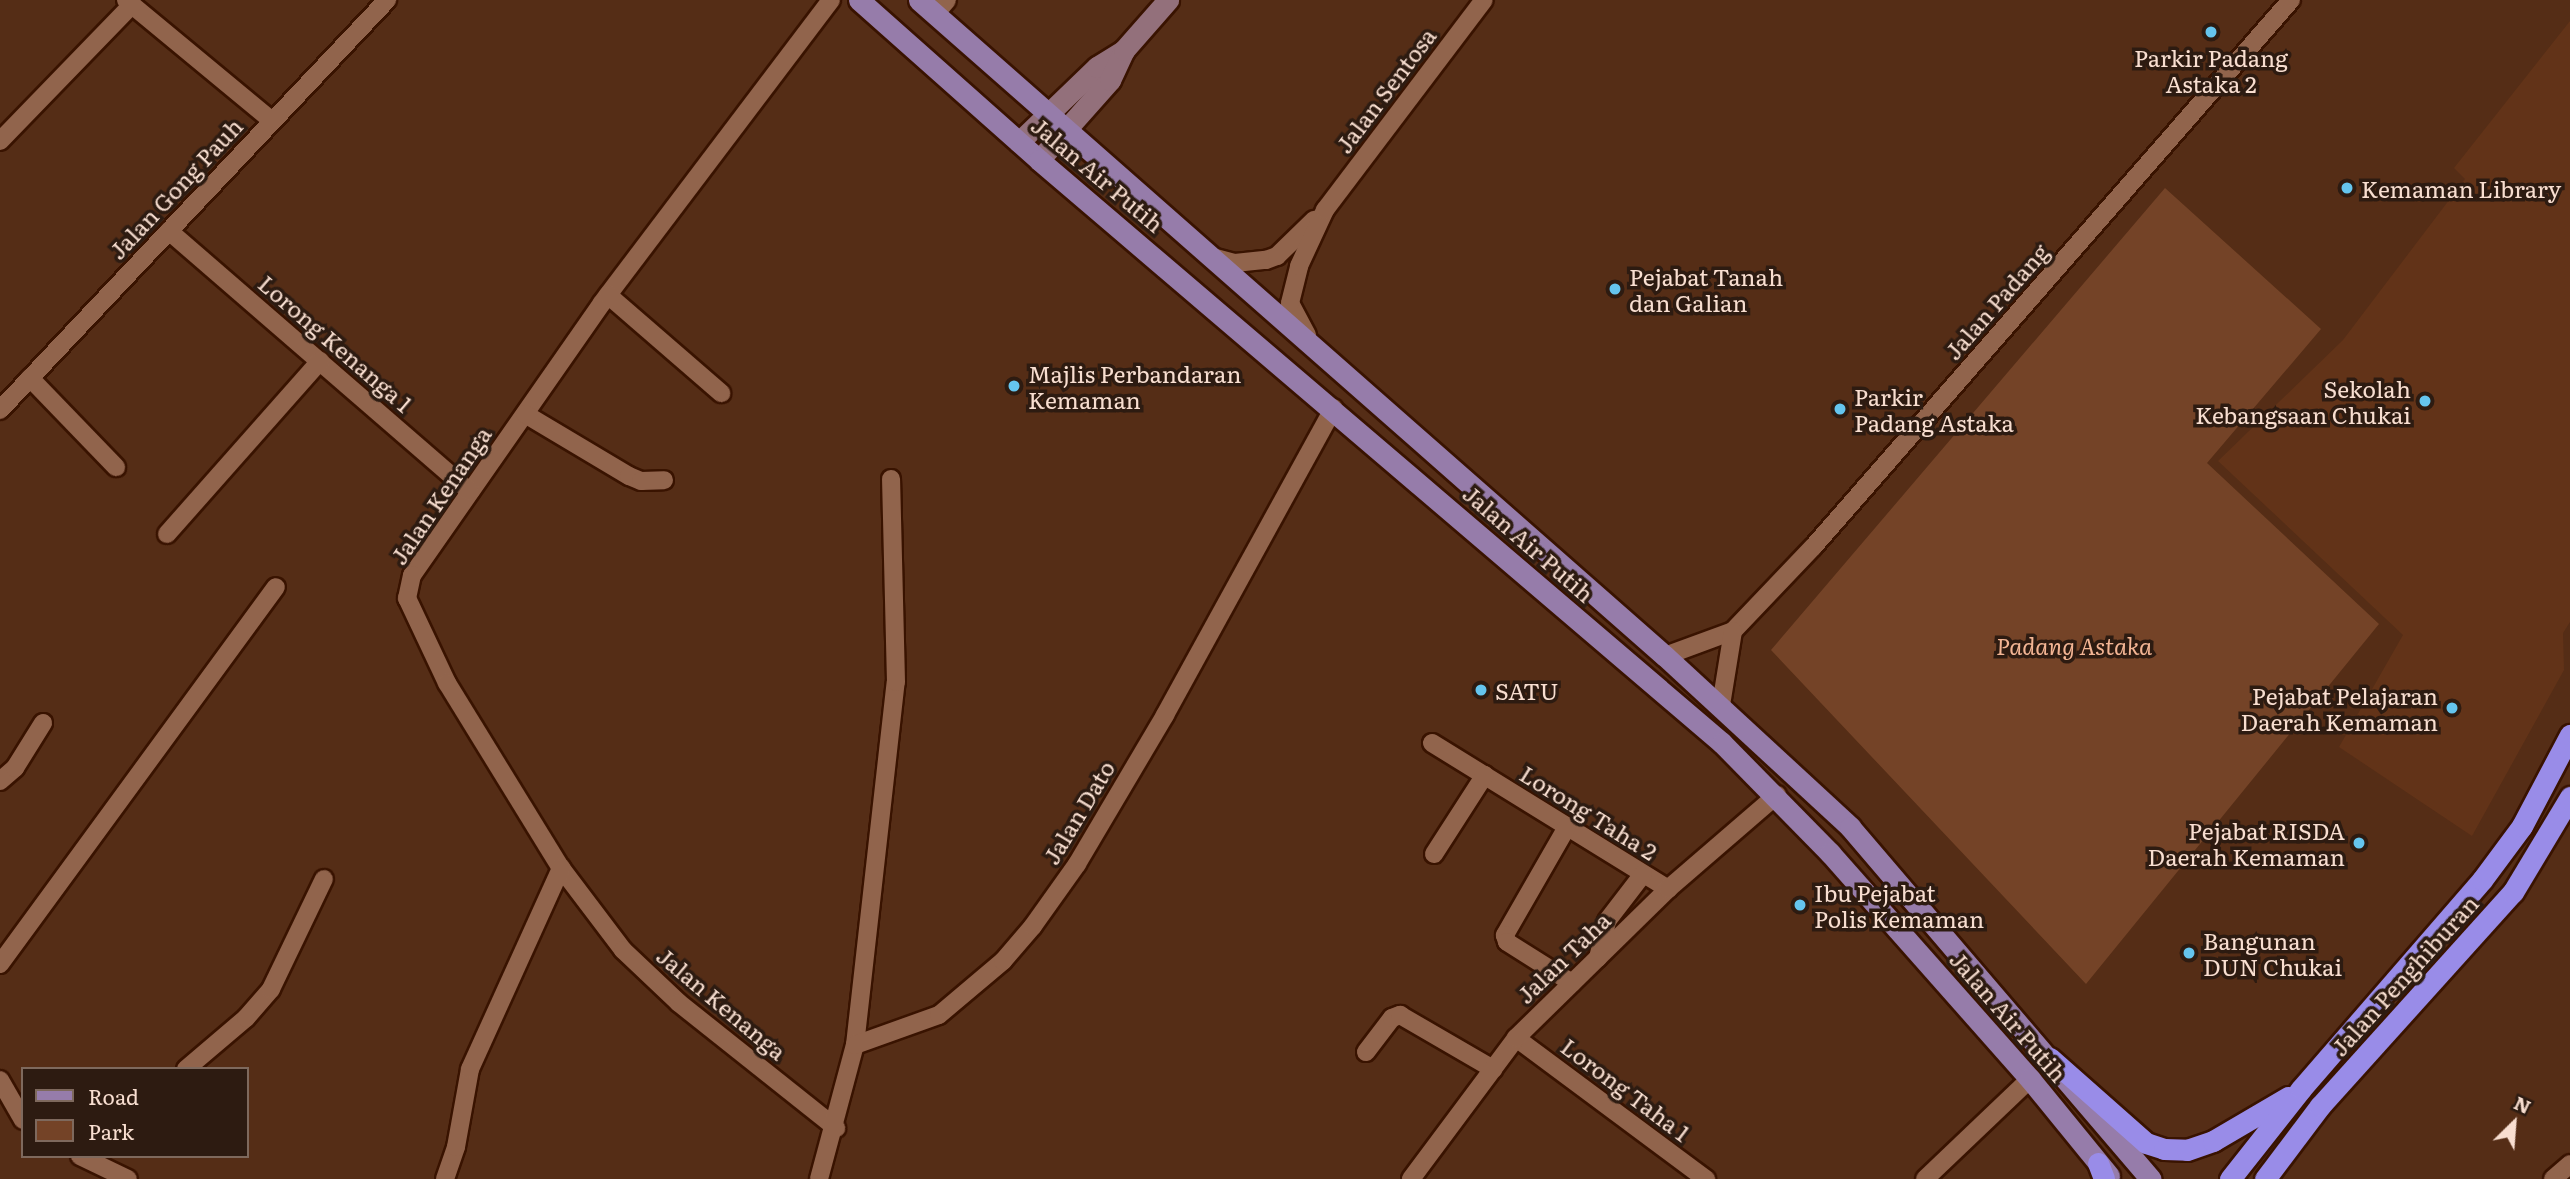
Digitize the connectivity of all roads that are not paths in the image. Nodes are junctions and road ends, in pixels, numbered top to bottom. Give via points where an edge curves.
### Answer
1 (387, 0) edge
2 (831, 0) edge
3 (859, 0) edge
4 (1168, 0) edge
5 (1484, 0) edge
6 (2291, 0) edge
7 (129, 3) edge
8 (934, 5) edge
9 (1124, 50) junction
10 (1048, 114) junction
11 (271, 120) junction
12 (1066, 131) junction
13 (0, 141) edge
14 (1019, 142) junction
15 (1040, 160) junction
16 (1325, 210) junction
17 (169, 231) junction
18 (1205, 254) junction
19 (608, 295) junction
20 (1317, 349) junction
21 (320, 361) junction
22 (30, 378) junction
23 (721, 393) dead end
24 (1334, 408) junction
25 (0, 410) edge
26 (525, 414) junction
27 (116, 467) dead end
28 (891, 479) dead end
29 (664, 480) dead end
30 (470, 492) junction
31 (167, 534) dead end
32 (276, 587) dead end
33 (1733, 631) junction
34 (1665, 656) junction
35 (1721, 705) junction
36 (43, 723) dead end
37 (2570, 735) edge
38 (1432, 743) dead end
39 (1485, 775) junction
40 (0, 781) edge
41 (1777, 796) junction
42 (2570, 797) edge
43 (1567, 827) junction
44 (1434, 854) dead end
45 (561, 868) junction
46 (1643, 874) junction
47 (324, 879) dead end
48 (1668, 889) junction
49 (1598, 958) junction
50 (0, 964) edge
51 (1572, 983) junction
52 (1516, 1038) junction
53 (855, 1045) junction
54 (1366, 1052) dead end
55 (2050, 1058) junction
56 (188, 1067) edge
57 (1493, 1069) junction
58 (2030, 1079) junction
59 (0, 1080) edge
60 (2301, 1088) junction
61 (2320, 1106) junction
62 (21, 1117) edge
63 (836, 1128) junction
64 (89, 1158) edge
65 (107, 1162) edge
66 (2570, 1164) edge
67 (2104, 1173) edge
68 (128, 1179) edge
69 (445, 1179) edge
70 (819, 1179) edge
71 (1411, 1179) edge
72 (1706, 1179) edge
73 (1925, 1179) edge
74 (2151, 1179) edge
75 (2230, 1179) edge
76 (2265, 1179) edge
77 (2283, 1179) edge
78 (2553, 1179) edge

1 - 11 street, Jalan Gong Pauh
2 - 19 street, Jalan Kenanga
3 - 14 main road, Jalan Air Putih
4 - 9 street
5 - 16 street, Jalan Sentosa
6 - 33 street, Jalan Padang via 1832,525
7 - 11 street
7 - 13 street
8 - 10 main road, Jalan Air Putih
9 - 10 street via 1097,67
9 - 12 street via 1110,80
10 - 12 main road, Jalan Air Putih
10 - 14 street
11 - 17 street, Jalan Gong Pauh
12 - 15 street
12 - 18 main road, Jalan Air Putih
14 - 15 main road, Jalan Air Putih
15 - 24 main road, Jalan Air Putih
16 - 18 street via 1277,256 1235,263
16 - 20 street via 1299,266 1290,303
17 - 21 street, Lorong Kenanga 1
17 - 22 street, Jalan Gong Pauh
18 - 20 main road, Jalan Air Putih
19 - 23 street
19 - 26 street, Jalan Kenanga
20 - 34 main road, Jalan Air Putih
21 - 30 street, Lorong Kenanga 1
21 - 31 street
22 - 25 street, Jalan Gong Pauh
22 - 27 street
24 - 41 main road, Jalan Air Putih via 1664,690
24 - 53 street, Jalan Dato via 1165,715 1077,864 1033,926 1003,961 940,1015
26 - 29 street via 629,477
26 - 30 street, Jalan Kenanga
28 - 53 street via 896,682
30 - 45 street, Jalan Kenanga via 412,575 407,598 447,682
32 - 50 street
33 - 34 street
33 - 35 street
34 - 35 main road, Jalan Air Putih
35 - 55 main road, Jalan Air Putih via 1850,827
36 - 40 street via 15,768
37 - 60 highway, Jalan Penghiburan via 2522,826 2482,880
38 - 39 street, Lorong Taha 2
39 - 43 street, Lorong Taha 2
39 - 44 street, Lorong Taha 2
41 - 48 street, Jalan Taha
41 - 58 main road, Jalan Air Putih
42 - 61 highway, Jalan Penghiburan via 2513,892
43 - 46 street, Lorong Taha 2
43 - 51 street via 1505,935 1507,942
45 - 63 street, Jalan Kenanga via 651,979
45 - 69 street via 470,1069 456,1147
46 - 48 street, Lorong Taha 2
46 - 49 street via 1607,921
47 - 56 street via 271,989 246,1018
48 - 49 street, Jalan Taha
49 - 51 street, Jalan Taha
51 - 52 street, Jalan Taha
52 - 57 street, Jalan Taha
52 - 72 street, Lorong Taha 1
53 - 63 street
54 - 57 street via 1392,1018 1400,1015
55 - 60 highway via 2146,1143 2164,1149 2187,1150 2213,1141
55 - 74 main road, Jalan Air Putih
57 - 71 street, Jalan Taha
58 - 67 main road, Jalan Air Putih
58 - 73 street
59 - 62 street
60 - 75 highway, Jalan Penghiburan
61 - 76 highway, Jalan Penghiburan
61 - 77 highway
63 - 70 street
64 - 65 street
65 - 68 street
66 - 78 street

